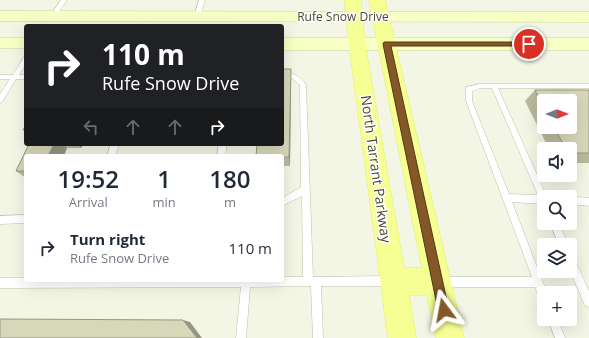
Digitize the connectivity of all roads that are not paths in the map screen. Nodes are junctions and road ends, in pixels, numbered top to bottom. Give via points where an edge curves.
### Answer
1 (64, 0) edge
2 (202, 0) edge
3 (352, 0) edge
4 (377, 0) edge
5 (0, 16) edge
6 (197, 17) junction
7 (354, 17) junction
8 (381, 17) junction
9 (589, 17) edge
10 (50, 21) edge
11 (0, 43) edge
12 (24, 43) edge
13 (284, 44) edge
14 (357, 44) junction
15 (387, 44) junction
16 (589, 44) edge
17 (24, 62) edge
18 (284, 75) edge
19 (0, 77) edge
20 (14, 77) junction
21 (24, 77) edge
22 (494, 86) junction
23 (589, 86) edge
24 (0, 100) edge
25 (306, 189) junction
26 (540, 190) edge
27 (506, 198) junction
28 (537, 199) edge
29 (284, 201) edge
30 (577, 201) edge
31 (589, 202) edge
32 (0, 220) edge
33 (24, 220) edge
34 (577, 274) edge
35 (284, 281) edge
36 (312, 281) junction
37 (393, 281) junction
38 (78, 282) edge
39 (246, 282) edge
40 (437, 282) junction
41 (538, 282) junction
42 (0, 283) edge
43 (540, 286) edge
44 (589, 302) edge
45 (555, 326) edge
46 (240, 338) edge
47 (318, 338) edge
48 (402, 338) edge
49 (450, 338) edge
50 (560, 338) edge

1 - 10 lane
2 - 6 lane
3 - 7 main road, North Tarrant Parkway
4 - 8 main road
5 - 10 main road, Rufe Snow Drive
6 - 7 main road, Rufe Snow Drive
6 - 10 main road, Rufe Snow Drive
7 - 8 main road, Rufe Snow Drive
7 - 14 main road, North Tarrant Parkway
8 - 9 main road, Rufe Snow Drive
8 - 15 main road
11 - 12 main road
13 - 14 main road, Rufe Snow Drive
14 - 15 main road, Rufe Snow Drive
14 - 37 main road, North Tarrant Parkway
15 - 16 main road, Rufe Snow Drive
15 - 40 main road
17 - 20 lane
18 - 25 lane via 293,75 300,79 302,85
19 - 20 lane
20 - 21 lane
20 - 24 lane
22 - 23 lane
22 - 26 lane
22 - 27 lane via 468,89 469,100
25 - 29 lane
25 - 36 lane
27 - 28 lane
27 - 41 lane
30 - 31 lane
32 - 33 lane
34 - 44 lane
35 - 36 lane
36 - 37 lane
36 - 47 lane
37 - 40 main road
37 - 48 main road, North Tarrant Parkway
38 - 42 lane
39 - 46 lane
40 - 41 lane
40 - 49 main road
41 - 43 lane
45 - 50 lane

